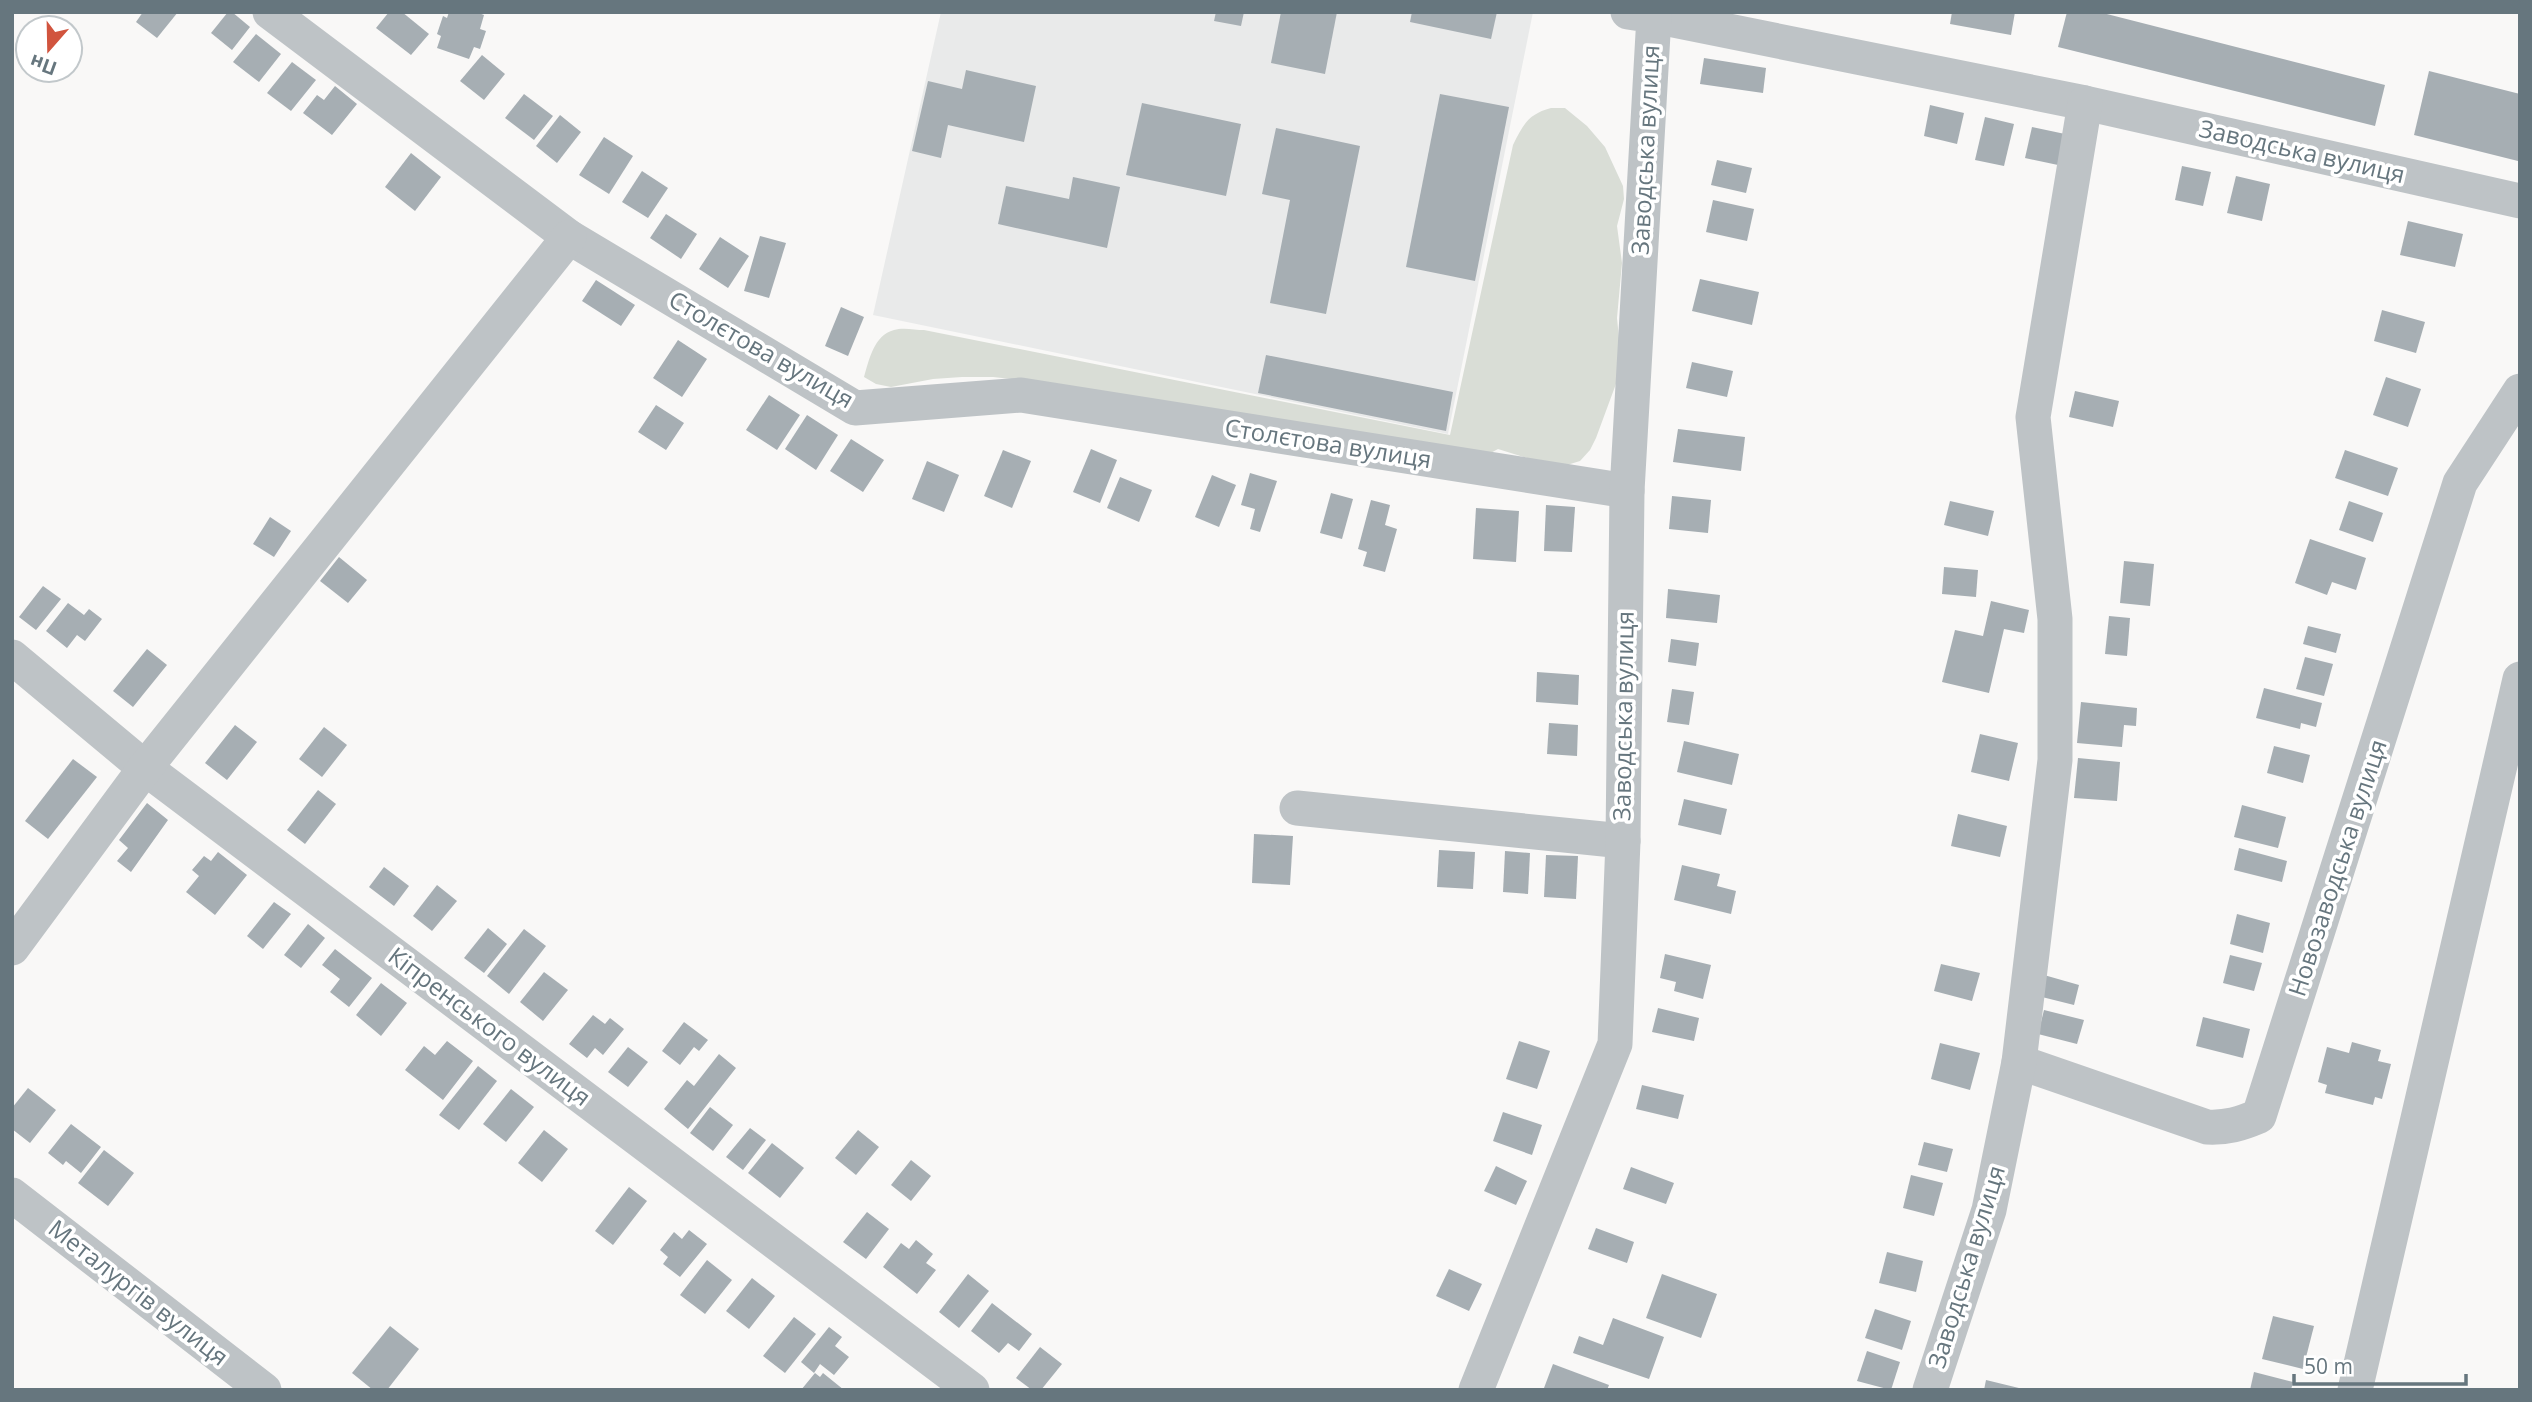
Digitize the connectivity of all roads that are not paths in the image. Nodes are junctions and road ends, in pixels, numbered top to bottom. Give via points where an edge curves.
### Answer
1 (270, 12) edge
2 (1641, 14) edge
3 (2085, 103) junction
4 (2520, 201) edge
5 (569, 237) junction
6 (2520, 391) edge
7 (1627, 491) junction
8 (12, 657) edge
9 (2520, 679) edge
10 (145, 768) junction
11 (1297, 808) dead end
12 (1623, 841) junction
13 (12, 948) edge
14 (2019, 1062) junction
15 (12, 1195) edge
16 (264, 1390) edge
17 (972, 1390) edge
18 (1476, 1390) edge
19 (1930, 1390) edge
20 (2355, 1390) edge

1 - 5 street, Столєтова вулиця
2 - 3 street, Заводська вулиця
2 - 7 street, Заводська вулиця
3 - 4 street, Заводська вулиця
3 - 14 street, Заводська вулиця via 2033,417 2055,619 2054,760
5 - 7 street, Столєтова вулиця via 855,408 1021,395
5 - 10 street
6 - 14 street, Новозаводська вулиця via 2460,483 2259,1116 2225,1128 2207,1126
7 - 12 street, Заводська вулиця
8 - 10 street, Кіпренського вулиця
9 - 20 street
10 - 13 street
10 - 17 street, Кіпренського вулиця
11 - 12 street
12 - 18 street, Заводська вулиця via 1615,1044
14 - 19 street, Заводська вулиця via 1989,1210
15 - 16 street, Металургів вулиця

